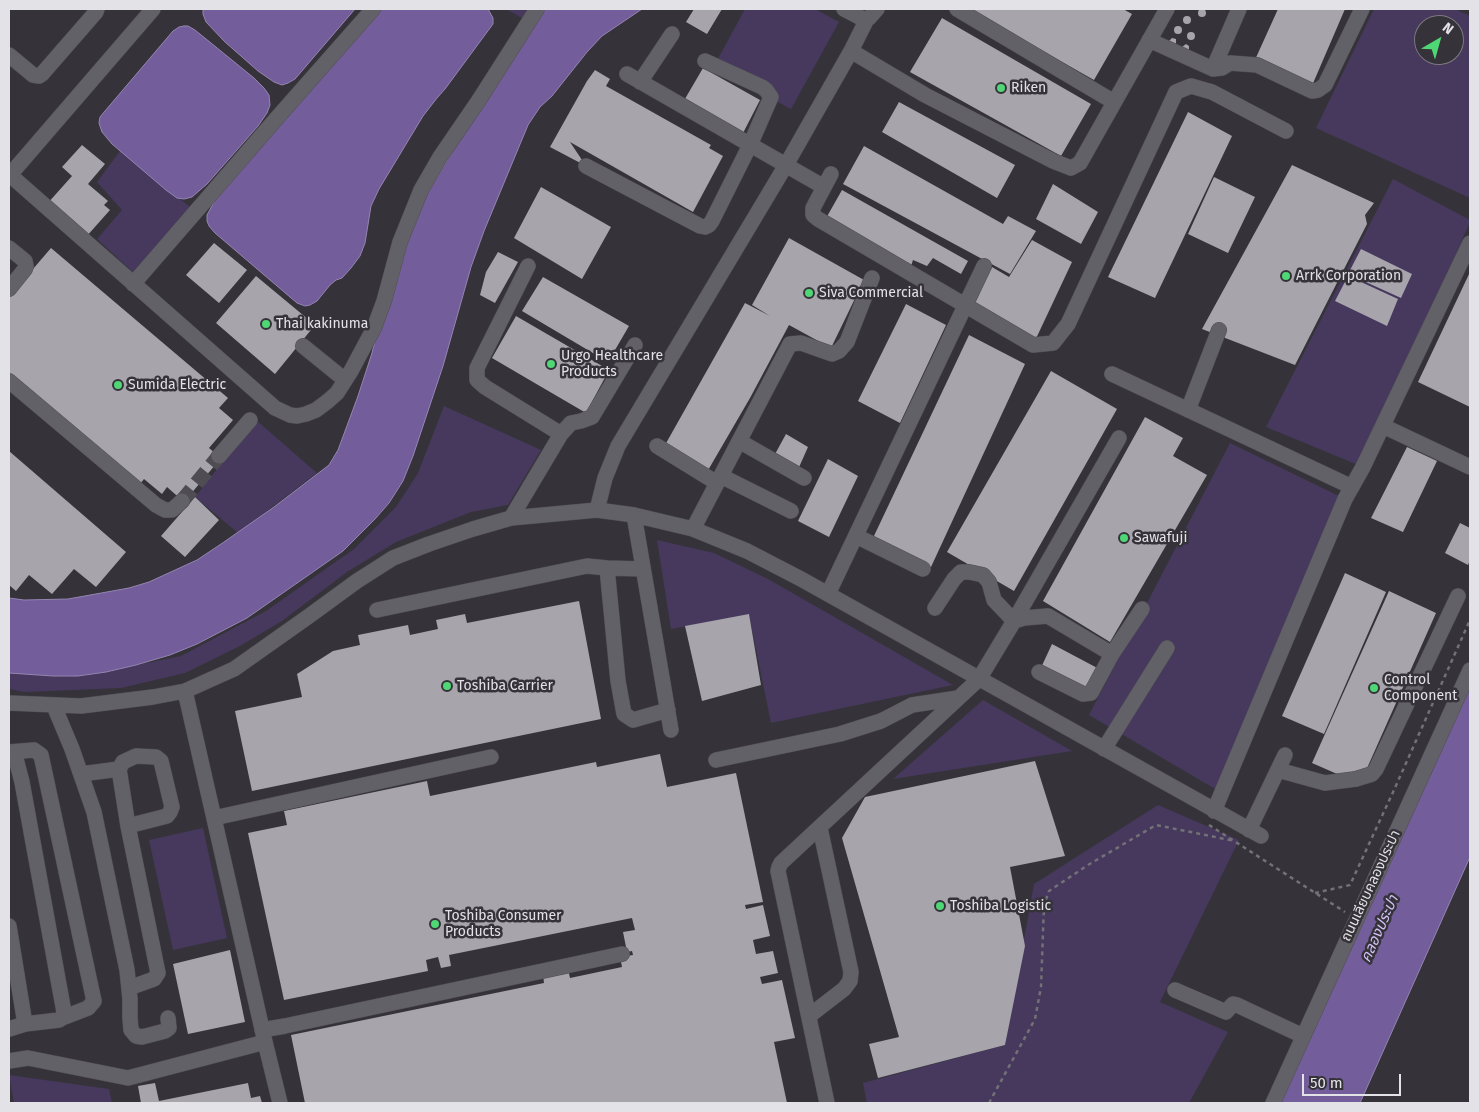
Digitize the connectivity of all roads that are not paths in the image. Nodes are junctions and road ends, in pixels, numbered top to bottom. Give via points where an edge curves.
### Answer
1 (97, 9) edge
2 (153, 9) edge
3 (373, 9) edge
4 (844, 9) edge
5 (957, 9) edge
6 (1167, 9) edge
7 (1239, 9) edge
8 (1362, 9) edge
9 (532, 10) edge
10 (872, 14) edge
11 (672, 34) dead end
12 (1149, 40) junction
13 (851, 51) junction
14 (9, 56) edge
15 (705, 61) dead end
16 (1213, 69) junction
17 (1114, 102) junction
18 (1286, 131) dead end
19 (750, 145) junction
20 (786, 165) junction
21 (586, 166) dead end
22 (9, 176) edge
23 (1470, 243) edge
24 (9, 248) edge
25 (528, 266) dead end
26 (984, 266) dead end
27 (872, 278) dead end
28 (133, 284) junction
29 (9, 289) edge
30 (965, 304) junction
31 (1219, 330) dead end
32 (635, 345) dead end
33 (303, 346) dead end
34 (1112, 374) dead end
35 (345, 380) junction
36 (9, 381) edge
37 (1188, 410) junction
38 (250, 420) dead end
39 (1383, 426) junction
40 (561, 434) junction
41 (1119, 438) dead end
42 (739, 441) junction
43 (658, 446) dead end
44 (219, 456) tunnel mouth
45 (1470, 467) edge
46 (804, 478) dead end
47 (719, 479) junction
48 (1352, 487) junction
49 (182, 501) tunnel mouth
50 (597, 510) junction
51 (791, 511) dead end
52 (634, 515) junction
53 (512, 518) junction
54 (693, 529) junction
55 (856, 536) junction
56 (606, 568) junction
57 (643, 568) junction
58 (923, 569) dead end
59 (828, 594) junction
60 (1458, 596) dead end
61 (935, 608) dead end
62 (1142, 609) dead end
63 (377, 610) dead end
64 (1014, 621) junction
65 (1167, 648) dead end
66 (1112, 654) junction
67 (1470, 670) edge
68 (1039, 672) dead end
69 (979, 679) junction
70 (185, 691) junction
71 (958, 698) junction
72 (9, 703) edge
73 (54, 706) junction
74 (668, 710) junction
75 (671, 730) dead end
76 (1104, 749) junction
77 (9, 752) edge
78 (1285, 755) dead end
79 (491, 757) dead end
80 (716, 760) dead end
81 (119, 769) junction
82 (1278, 770) junction
83 (81, 774) junction
84 (1214, 811) junction
85 (214, 818) junction
86 (128, 826) junction
87 (820, 828) junction
88 (9, 926) edge
89 (622, 954) dead end
90 (129, 988) junction
91 (1175, 990) dead end
92 (809, 1016) junction
93 (62, 1018) junction
94 (168, 1018) dead end
95 (24, 1024) junction
96 (9, 1029) edge
97 (263, 1036) junction
98 (1302, 1036) junction
99 (9, 1061) edge
100 (280, 1103) edge
101 (827, 1103) edge
102 (1273, 1103) edge

1 - 14 street via 42,74 33,75
2 - 22 street
3 - 28 street
4 - 10 street via 865,20
5 - 17 street
6 - 12 street
7 - 16 street
8 - 16 street via 1325,86 1318,90 1312,91 1257,65 1230,63
9 - 35 street via 421,190 400,242 374,328
10 - 13 street
11 - 19 street via 634,78
12 - 16 street
12 - 17 street
13 - 17 street via 925,95 1071,168 1080,163
13 - 20 street
15 - 19 street via 769,93 771,97
18 - 30 street via 1212,92 1191,86 1176,92 1068,324 1053,343 1033,345
19 - 20 street
19 - 21 street via 712,221 705,227
20 - 30 street via 827,181 813,208 813,215
20 - 50 street via 618,446
22 - 28 street
23 - 39 street
24 - 29 street via 25,261 26,266
25 - 40 street via 477,368 477,380
26 - 30 street
27 - 42 street via 847,342 839,351 832,354 800,343 790,344
28 - 35 street via 282,412 297,416 316,410
30 - 55 street
31 - 37 street
32 - 40 street via 592,417 572,423
33 - 35 street
34 - 37 street
36 - 49 street via 156,505 172,510
37 - 48 street
38 - 44 street
39 - 45 street
39 - 48 street
40 - 53 street
41 - 64 street
42 - 46 street
42 - 47 street
43 - 47 street
47 - 51 street
47 - 54 street
48 - 84 street
50 - 52 street
50 - 53 street
52 - 54 street
52 - 57 street
53 - 70 street via 393,558 234,668
54 - 59 street via 747,551
55 - 58 street
55 - 59 street
56 - 57 street
56 - 63 street via 587,566
56 - 74 street via 624,714 633,720
57 - 74 street
59 - 69 street
60 - 82 street via 1372,774 1326,783
61 - 64 street via 954,579 961,572 969,572 983,575 989,582 994,600
62 - 66 street
64 - 66 street via 1048,616
64 - 69 street
65 - 76 street
66 - 68 street via 1091,693 1084,694
67 - 98 street, ถนนเลียบคลองประปา
69 - 71 street
69 - 76 street
70 - 73 street via 81,706
70 - 85 street
71 - 80 street via 912,705 881,721 840,734
71 - 87 street
72 - 73 street
73 - 83 street
74 - 75 street
76 - 84 street
77 - 93 street via 16,759 22,782 64,1012
77 - 93 street via 34,750 41,755 94,1001 88,1008
78 - 82 street
79 - 85 street
81 - 83 street
81 - 86 street
81 - 86 street via 123,762 136,756 156,757 161,761 172,807 167,816
82 - 84 street via 1255,833
83 - 90 street via 94,812
85 - 97 street
86 - 90 street via 158,973 154,979
87 - 92 street via 781,864 778,871
87 - 92 street via 851,972 850,981 844,989
88 - 95 street
89 - 97 street via 285,1026
90 - 94 street via 130,1024 136,1036 165,1031 169,1028
91 - 98 street via 1226,1012 1233,1004 1237,1005
92 - 101 street
93 - 95 street
95 - 96 street
97 - 99 street via 128,1078 28,1058
97 - 100 street
98 - 102 street, ถนนเลียบคลองประปา

